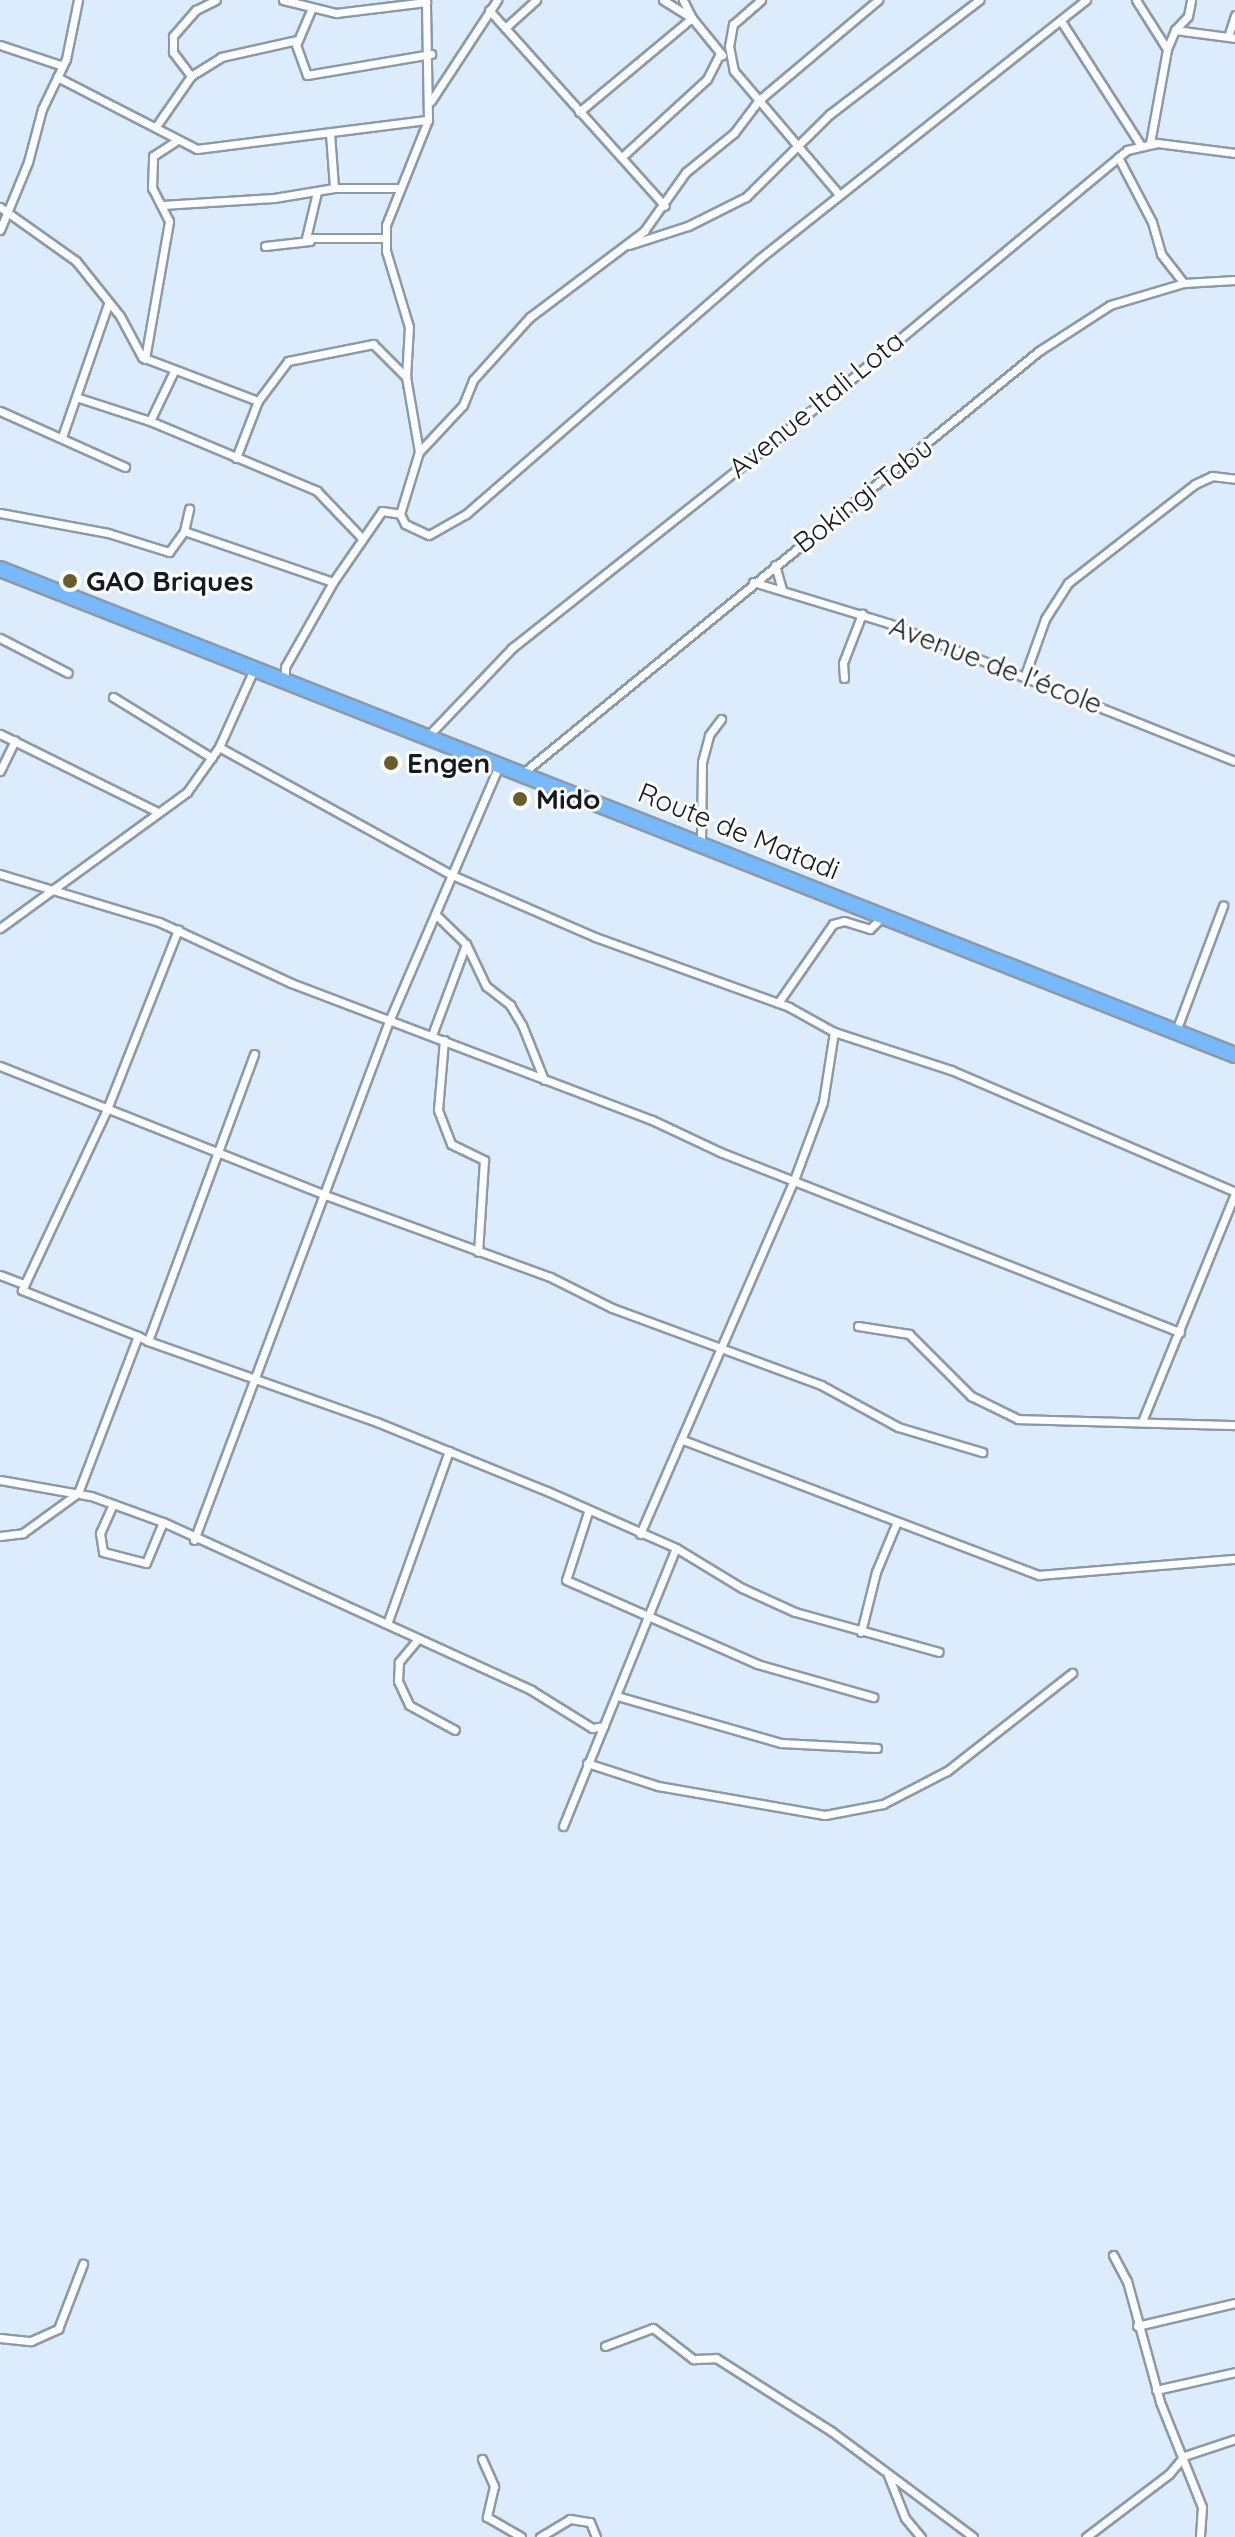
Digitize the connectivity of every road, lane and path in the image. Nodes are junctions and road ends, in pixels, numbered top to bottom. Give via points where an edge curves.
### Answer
1 (78, 0) edge
2 (216, 0) edge
3 (283, 0) edge
4 (536, 0) edge
5 (663, 0) edge
6 (683, 0) edge
7 (761, 0) edge
8 (878, 0) edge
9 (979, 0) edge
10 (1086, 0) edge
11 (1136, 0) edge
12 (1191, 0) edge
13 (426, 1) edge
14 (495, 1) edge
15 (311, 10) junction
16 (489, 10) junction
17 (1235, 15) edge
18 (692, 18) junction
19 (1061, 21) junction
20 (505, 28) junction
21 (1175, 30) junction
22 (1232, 38) edge
23 (298, 40) junction
24 (0, 45) edge
25 (1167, 49) junction
26 (720, 53) junction
27 (431, 54) junction
28 (731, 62) junction
29 (63, 66) junction
30 (191, 76) junction
31 (57, 77) junction
32 (431, 101) junction
33 (758, 101) junction
34 (579, 112) junction
35 (428, 120) junction
36 (157, 125) junction
37 (330, 133) junction
38 (178, 140) junction
39 (1150, 143) junction
40 (1140, 144) junction
41 (796, 147) junction
42 (1235, 153) edge
43 (623, 156) junction
44 (1118, 157) junction
45 (334, 188) junction
46 (397, 188) junction
47 (317, 192) junction
48 (838, 193) junction
49 (162, 205) junction
50 (665, 206) junction
51 (3, 208) edge
52 (0, 230) edge
53 (385, 238) junction
54 (310, 241) junction
55 (265, 246) dead end
56 (627, 246) junction
57 (1235, 280) edge
58 (1184, 283) junction
59 (108, 304) junction
60 (145, 359) junction
61 (174, 371) junction
62 (406, 377) junction
63 (76, 397) junction
64 (258, 401) junction
65 (0, 411) edge
66 (150, 421) junction
67 (62, 437) junction
68 (419, 452) junction
69 (236, 458) junction
70 (125, 467) dead end
71 (1235, 479) edge
72 (189, 509) dead end
73 (0, 513) edge
74 (400, 514) junction
75 (184, 531) junction
76 (361, 537) junction
77 (775, 565) junction
78 (0, 569) edge
79 (333, 582) junction
80 (753, 582) junction
81 (782, 590) junction
82 (862, 614) junction
83 (0, 638) edge
84 (254, 669) junction
85 (68, 673) dead end
86 (1025, 675) junction
87 (844, 678) dead end
88 (285, 680) junction
89 (113, 697) dead end
90 (721, 719) dead end
91 (0, 734) edge
92 (428, 736) junction
93 (15, 740) junction
94 (219, 747) junction
95 (212, 758) junction
96 (1235, 761) edge
97 (499, 765) junction
98 (0, 771) edge
99 (523, 773) junction
100 (156, 811) junction
101 (701, 843) junction
102 (0, 874) edge
103 (452, 875) junction
104 (48, 892) junction
105 (1223, 906) dead end
106 (435, 914) junction
107 (883, 916) junction
108 (0, 928) edge
109 (178, 930) junction
110 (466, 944) junction
111 (778, 1003) junction
112 (389, 1021) junction
113 (834, 1032) junction
114 (1175, 1032) junction
115 (432, 1035) junction
116 (444, 1040) junction
117 (254, 1054) dead end
118 (1235, 1055) edge
119 (0, 1066) edge
120 (544, 1080) junction
121 (107, 1109) junction
122 (218, 1154) junction
123 (794, 1180) junction
124 (1235, 1192) edge
125 (325, 1195) junction
126 (478, 1252) junction
127 (0, 1275) edge
128 (24, 1284) junction
129 (858, 1326) dead end
130 (1180, 1332) junction
131 (138, 1336) junction
132 (148, 1341) junction
133 (724, 1348) junction
134 (257, 1382) junction
135 (1143, 1419) junction
136 (1235, 1425) edge
137 (683, 1440) junction
138 (449, 1451) junction
139 (982, 1452) dead end
140 (0, 1480) edge
141 (78, 1493) junction
142 (113, 1504) junction
143 (588, 1512) junction
144 (163, 1522) junction
145 (896, 1524) junction
146 (640, 1534) junction
147 (0, 1536) edge
148 (194, 1540) junction
149 (676, 1548) junction
150 (1235, 1559) edge
151 (650, 1615) junction
152 (387, 1624) junction
153 (861, 1632) junction
154 (418, 1639) junction
155 (939, 1652) dead end
156 (1072, 1673) dead end
157 (617, 1696) junction
158 (873, 1697) dead end
159 (589, 1726) junction
160 (604, 1726) junction
161 (455, 1730) dead end
162 (598, 1740) junction
163 (877, 1748) dead end
164 (587, 1763) junction
165 (563, 1826) dead end
166 (1113, 2255) dead end
167 (83, 2264) dead end
168 (1235, 2303) edge
169 (1137, 2326) junction
170 (0, 2338) edge
171 (605, 2346) dead end
172 (1235, 2372) edge
173 (1156, 2390) junction
174 (1235, 2439) edge
175 (1184, 2456) junction
176 (482, 2459) dead end
177 (884, 2470) junction
178 (1089, 2536) edge
179 (521, 2537) edge
180 (540, 2537) edge
181 (596, 2537) edge
182 (921, 2537) edge
183 (973, 2537) edge
184 (1200, 2537) edge

1 - 29 street
2 - 30 street via 196,10 171,41
3 - 15 street
4 - 20 street
5 - 18 street
6 - 18 street
7 - 28 street via 733,24
8 - 33 street
9 - 41 street via 830,114
10 - 19 street
11 - 25 street
12 - 21 street via 1188,16
13 - 15 street via 336,13
13 - 27 street
14 - 16 street
15 - 23 street
16 - 20 street
16 - 32 street
17 - 22 street
18 - 26 street
18 - 34 street
19 - 40 street
19 - 48 street
20 - 34 street
21 - 22 street
21 - 25 street
23 - 27 street via 307,75
23 - 30 street via 221,57
24 - 29 street
25 - 39 street
26 - 28 street
26 - 43 street via 707,79
27 - 32 street
28 - 33 street
29 - 31 street
30 - 36 street
31 - 36 street
31 - 51 street via 17,192
32 - 35 street
33 - 41 street
33 - 50 street via 734,133 686,172
34 - 43 street
35 - 37 street
35 - 46 street
36 - 38 street
37 - 38 street via 197,149
37 - 45 street
38 - 49 street via 153,156 152,188
39 - 40 street, Avenue Itali Lota
39 - 42 street, Avenue Itali Lota
40 - 44 street, Avenue Itali Lota
41 - 48 street
41 - 56 street via 746,197 688,226
43 - 50 street
44 - 58 street via 1152,222 1161,254
44 - 92 street, Avenue Itali Lota via 849,381 512,648
45 - 46 street
45 - 47 street
46 - 53 street
47 - 49 street
47 - 54 street via 305,226
48 - 74 street via 466,514 429,535 405,524
49 - 60 street via 169,221
50 - 56 street
51 - 52 street
51 - 59 street via 61,247
53 - 54 street
53 - 62 street via 409,327
54 - 55 street
56 - 68 street via 530,317 473,380 463,405
57 - 58 street, Bokingi Tabu
58 - 77 street, Bokingi Tabu via 1110,305 1039,351
59 - 60 street
59 - 63 street
60 - 61 street
61 - 64 street
61 - 66 street
62 - 64 street via 366,344 288,361
62 - 68 street
63 - 66 street
63 - 67 street
64 - 69 street
65 - 67 street
66 - 69 street
67 - 70 street
68 - 74 street
69 - 76 street via 317,491
71 - 86 street via 1212,476 1195,484 1068,583 1045,619
72 - 75 street
73 - 75 street via 108,533 169,552
74 - 76 street via 382,511
75 - 79 street
76 - 79 street
77 - 80 street, Bokingi Tabu
77 - 81 street
78 - 84 highway, Route de Matadi
79 - 88 street via 285,667
80 - 81 street, Avenue de l'école
80 - 99 street, Bokingi Tabu
81 - 82 street, Avenue de l'école
82 - 86 street, Avenue de l'école
82 - 87 street via 843,663
83 - 85 street
84 - 88 highway, Route de Matadi
84 - 94 street
86 - 96 street, Avenue de l'école
88 - 92 highway, Route de Matadi
89 - 95 street
90 - 101 street via 709,735 702,762
91 - 93 street
92 - 97 highway, Route de Matadi
93 - 98 street
93 - 100 street
94 - 95 street
94 - 103 street via 369,834
95 - 100 street via 175,804
97 - 99 highway, Route de Matadi
97 - 103 street
99 - 101 highway, Route de Matadi
100 - 104 street
101 - 107 highway, Route de Matadi
102 - 104 street
103 - 106 street
103 - 111 street via 595,937
104 - 108 street
104 - 109 street
105 - 114 street
106 - 110 street
106 - 112 street
107 - 111 street via 870,929 844,921 833,924
107 - 114 highway, Route de Matadi
109 - 112 street
109 - 121 street
110 - 115 street
110 - 120 street via 486,986 510,1005 522,1025
111 - 113 street
112 - 115 street
112 - 125 street
113 - 123 street via 823,1102
113 - 124 street via 951,1070
114 - 118 highway, Route de Matadi
115 - 116 street
116 - 120 street
116 - 126 street via 438,1110 451,1144 484,1160
117 - 122 street
119 - 121 street
120 - 123 street
121 - 122 street
121 - 128 street
122 - 125 street
122 - 132 street
123 - 130 street
123 - 133 street
124 - 130 street
125 - 126 street
125 - 134 street
126 - 133 street
127 - 128 street
128 - 131 street via 27,1295
129 - 135 street via 909,1334 971,1396 1018,1419 1056,1424
130 - 135 street
131 - 132 street
131 - 141 street
132 - 134 street
133 - 137 street
133 - 139 street via 821,1385 898,1427
134 - 138 street
134 - 148 street
135 - 136 street
137 - 145 street
137 - 146 street
138 - 143 street
138 - 152 street
140 - 141 street
141 - 142 street
141 - 147 street via 23,1533
142 - 144 street
142 - 144 street via 100,1533 103,1552 146,1563
143 - 146 street
143 - 151 street via 566,1580
144 - 148 street
145 - 150 street via 1053,1577
145 - 153 street via 876,1572
146 - 149 street
148 - 152 street
149 - 151 street
149 - 153 street via 770,1601
151 - 157 street
151 - 158 street via 757,1664
152 - 154 street
153 - 155 street
154 - 159 street via 531,1690
154 - 161 street via 399,1662 402,1690 409,1705
156 - 164 street via 947,1771 883,1804 825,1815 658,1786
157 - 160 street
157 - 163 street via 781,1743
159 - 160 street
159 - 162 street
160 - 162 street
162 - 164 street
164 - 165 street
166 - 169 street via 1127,2281
167 - 170 street via 58,2329 31,2341
168 - 169 street
169 - 173 street
171 - 177 street via 654,2329 693,2359 716,2358 739,2372
172 - 173 street
173 - 175 street
174 - 175 street
175 - 178 street via 1169,2474
175 - 184 street via 1202,2507
176 - 179 street via 494,2486 486,2503 487,2517
177 - 182 street via 905,2518
177 - 183 street
180 - 181 street via 570,2519 590,2522

